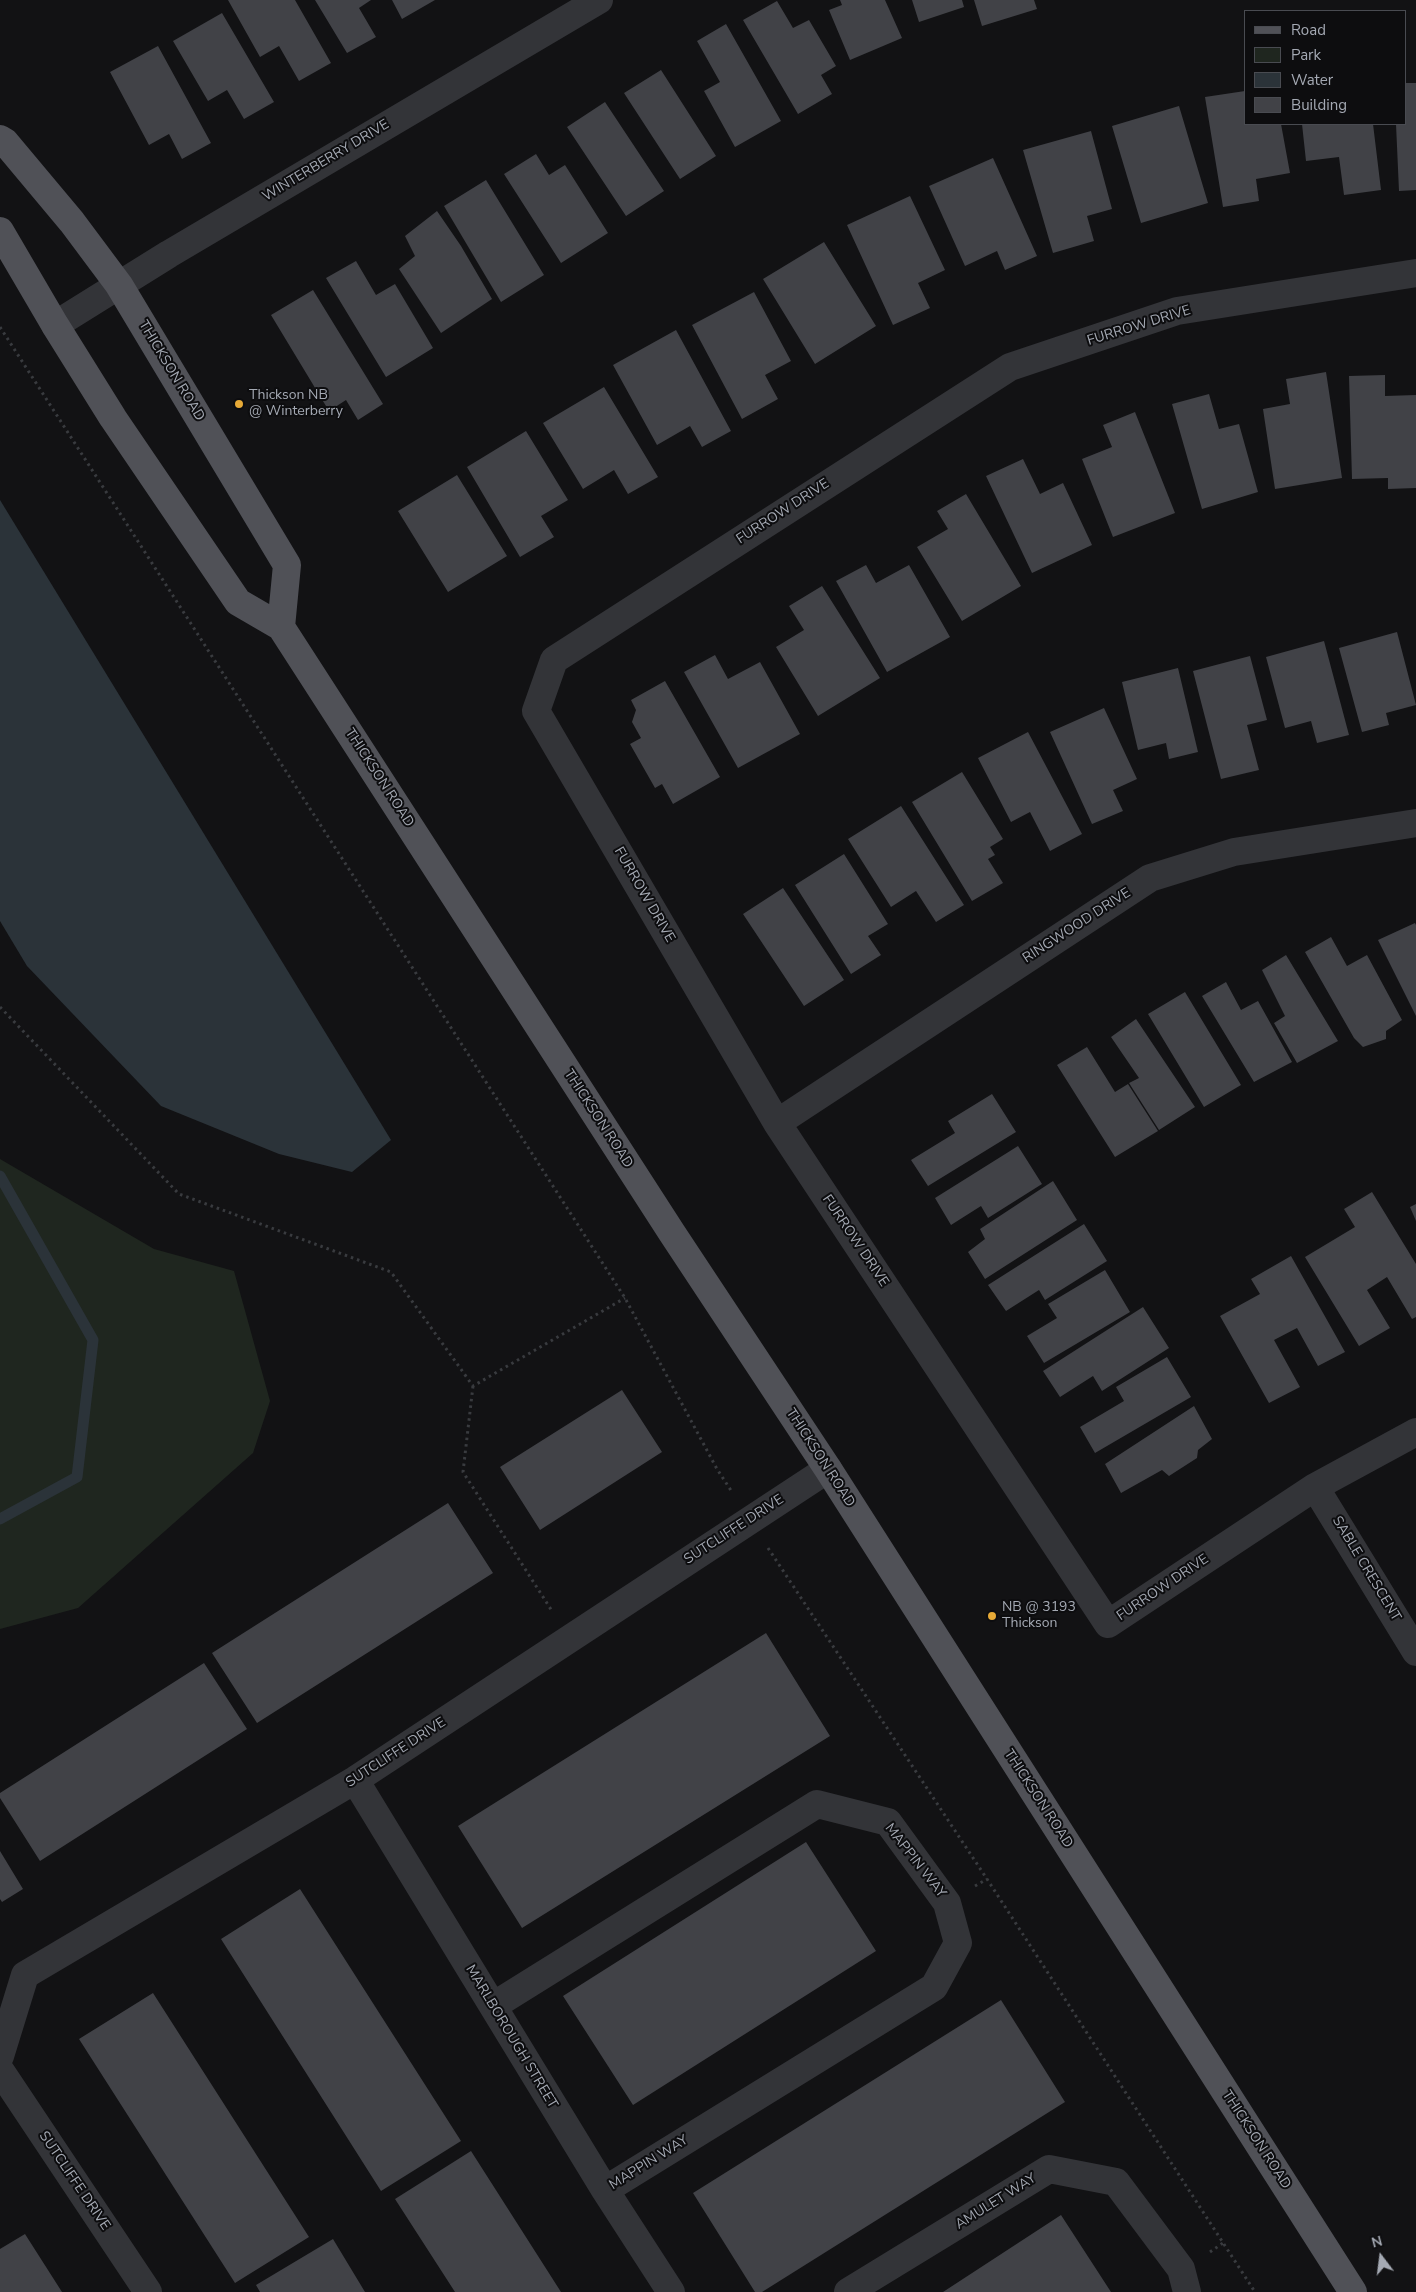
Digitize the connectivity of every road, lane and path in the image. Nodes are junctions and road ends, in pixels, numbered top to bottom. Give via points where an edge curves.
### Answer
1 (598, 0) edge
2 (0, 139) edge
3 (0, 231) edge
4 (1416, 273) edge
5 (119, 286) junction
6 (54, 326) junction
7 (0, 327) edge
8 (282, 627) junction
9 (1416, 823) edge
10 (0, 1007) edge
11 (776, 1123) junction
12 (624, 1298) junction
13 (473, 1386) junction
14 (1416, 1432) edge
15 (717, 1469) dead end
16 (828, 1469) junction
17 (1315, 1487) junction
18 (778, 1565) dead end
19 (570, 1638) junction
20 (1416, 1652) edge
21 (355, 1780) junction
22 (493, 2006) junction
23 (0, 2056) edge
24 (0, 2070) edge
25 (604, 2190) junction
26 (148, 2292) edge
27 (671, 2292) edge
28 (848, 2292) edge
29 (1187, 2292) edge
30 (1255, 2292) edge
31 (1353, 2292) edge

1 - 5 street, WINTERBERRY DRIVE
2 - 5 main road, THICKSON ROAD via 72,222
3 - 6 main road, THICKSON ROAD
4 - 11 street, FURROW DRIVE via 1177,311 1010,367 554,660 536,711
5 - 6 street, WINTERBERRY DRIVE
5 - 8 main road, THICKSON ROAD via 287,565
6 - 8 main road, THICKSON ROAD via 238,602
7 - 12 path
8 - 16 main road, THICKSON ROAD via 672,1234
9 - 11 street, RINGWOOD DRIVE via 1234,852 1150,878
10 - 13 path via 179,1194 391,1272
11 - 17 street, FURROW DRIVE via 1108,1624
12 - 13 path
12 - 15 path
13 - 19 path via 462,1472
14 - 17 street, FURROW DRIVE
16 - 19 street, SUTCLIFFE DRIVE
16 - 31 main road, THICKSON ROAD
17 - 20 street, SABLE CRESCENT
18 - 30 path via 976,1862
19 - 21 street, SUTCLIFFE DRIVE
21 - 22 street, MARLBOROUGH STREET
21 - 23 street, SUTCLIFFE DRIVE via 25,1975
22 - 25 street, MARLBOROUGH STREET
22 - 25 street, MAPPIN WAY via 817,1804 888,1822 947,1903 958,1943 934,1987
24 - 26 street, SUTCLIFFE DRIVE
25 - 27 street, MARLBOROUGH STREET
28 - 29 street, AMULET WAY via 1050,2169 1116,2182 1182,2269

